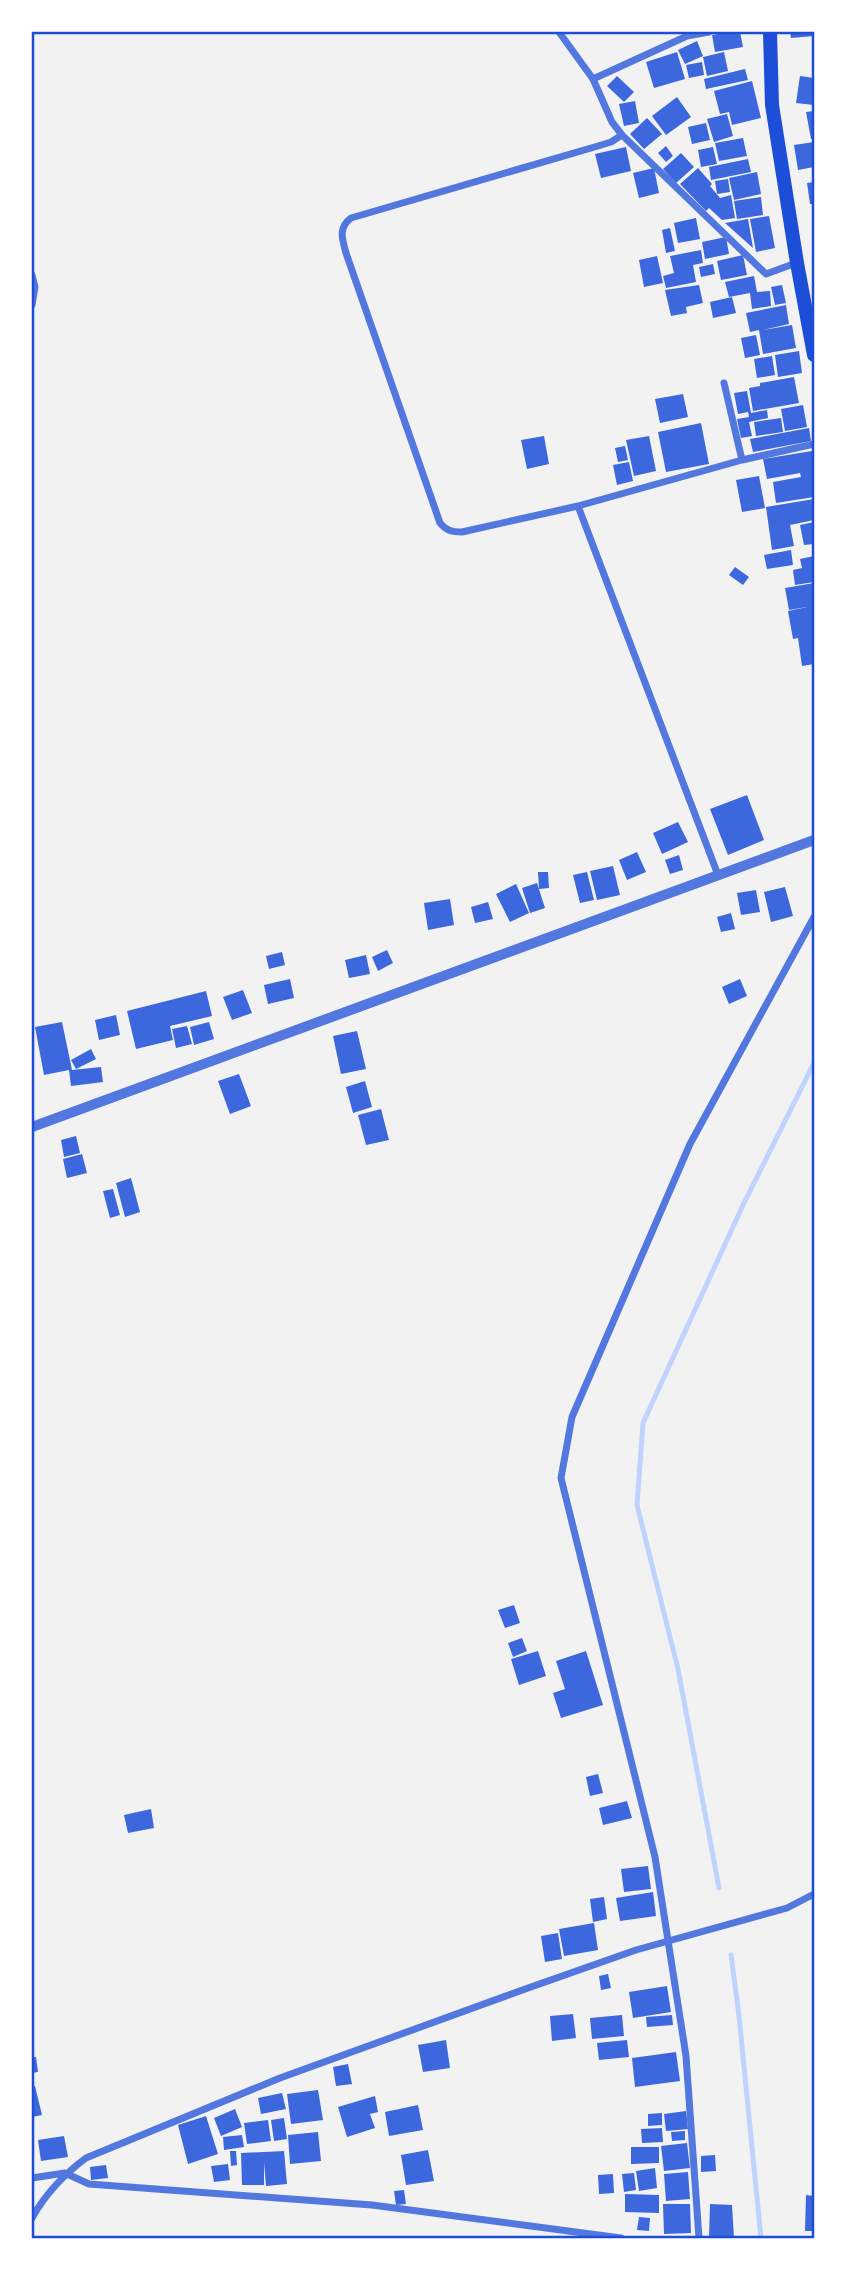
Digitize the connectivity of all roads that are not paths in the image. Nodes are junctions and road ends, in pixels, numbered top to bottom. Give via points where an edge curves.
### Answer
1 (559, 32) edge
2 (709, 32) edge
3 (770, 32) edge
4 (593, 79) junction
5 (622, 135) junction
6 (797, 263) junction
7 (32, 275) edge
8 (32, 304) edge
9 (814, 355) edge
10 (724, 383) dead end
11 (814, 444) edge
12 (742, 460) junction
13 (578, 506) junction
14 (814, 840) edge
15 (718, 875) junction
16 (814, 917) edge
17 (32, 1127) edge
18 (814, 1894) edge
19 (668, 1941) junction
20 (65, 2173) junction
21 (32, 2178) edge
22 (32, 2218) edge
23 (621, 2238) edge
24 (699, 2238) edge

1 - 4 street
2 - 4 street via 687,36
3 - 6 main road via 772,105
4 - 5 street
5 - 6 street via 766,274
5 - 13 street via 351,218 341,234 445,528 462,532
6 - 9 main road
7 - 8 street
10 - 12 street
11 - 12 street
12 - 13 street
13 - 15 street
14 - 15 street
15 - 17 street
16 - 19 street via 690,1144 572,1418 561,1478 655,1857
18 - 19 street via 787,1908
19 - 20 street via 279,2078 86,2158
19 - 24 street via 687,2056
20 - 21 street
20 - 22 street
20 - 23 street via 89,2184 372,2205

